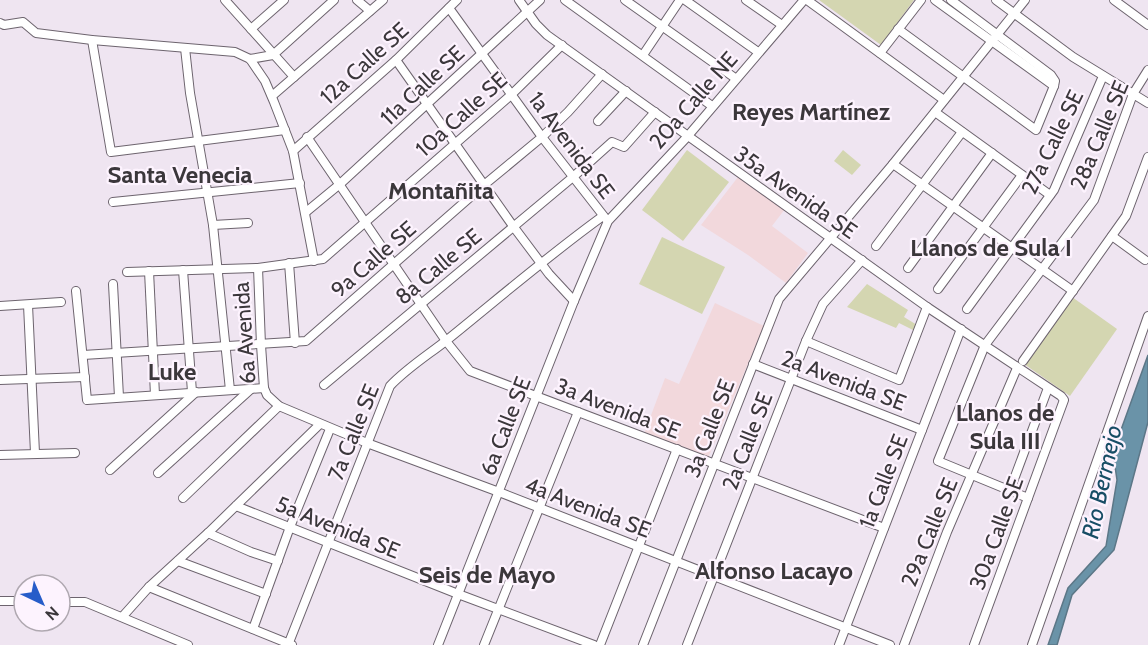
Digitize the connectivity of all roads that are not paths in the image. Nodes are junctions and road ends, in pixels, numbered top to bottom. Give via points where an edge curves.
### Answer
1 (285, 0) edge
2 (334, 0) edge
3 (357, 0) edge
4 (383, 0) edge
5 (457, 0) edge
6 (519, 0) edge
7 (540, 0) edge
8 (565, 0) edge
9 (625, 0) edge
10 (680, 0) edge
11 (685, 0) edge
12 (746, 0) edge
13 (805, 0) edge
14 (921, 0) edge
15 (934, 0) edge
16 (951, 0) edge
17 (996, 0) edge
18 (1025, 0) edge
19 (1114, 0) edge
20 (231, 2) edge
21 (449, 8) junction
22 (370, 11) junction
23 (527, 11) junction
24 (1014, 14) junction
25 (0, 23) edge
26 (782, 25) junction
27 (1148, 25) edge
28 (663, 26) junction
29 (251, 29) junction
30 (898, 29) junction
31 (92, 40) junction
32 (992, 41) junction
33 (562, 45) junction
34 (185, 48) junction
35 (758, 52) junction
36 (880, 53) junction
37 (481, 54) junction
38 (273, 55) junction
39 (643, 56) junction
40 (250, 59) junction
41 (396, 60) junction
42 (1148, 70) edge
43 (602, 74) junction
44 (1103, 76) junction
45 (294, 77) junction
46 (963, 77) junction
47 (735, 78) junction
48 (1054, 86) junction
49 (626, 91) junction
50 (1133, 94) junction
51 (511, 95) junction
52 (272, 96) junction
53 (944, 100) junction
54 (1148, 103) edge
55 (427, 105) junction
56 (712, 106) junction
57 (655, 112) junction
58 (935, 112) junction
59 (598, 121) dead end
60 (285, 130) junction
61 (962, 132) junction
62 (687, 136) junction
63 (307, 137) junction
64 (542, 137) junction
65 (199, 141) junction
66 (455, 144) junction
67 (293, 151) junction
68 (992, 153) junction
69 (1148, 157) edge
70 (893, 164) junction
71 (1022, 175) junction
72 (573, 177) junction
73 (300, 183) junction
74 (340, 184) junction
75 (922, 184) junction
76 (484, 185) junction
77 (207, 192) junction
78 (1050, 195) junction
79 (113, 202) dead end
80 (954, 207) junction
81 (306, 213) junction
82 (606, 219) junction
83 (248, 223) dead end
84 (366, 223) junction
85 (213, 225) junction
86 (513, 226) junction
87 (984, 228) junction
88 (1112, 236) junction
89 (830, 237) junction
90 (876, 246) dead end
91 (1012, 248) junction
92 (862, 260) junction
93 (1145, 260) dead end
94 (314, 261) junction
95 (541, 262) junction
96 (289, 263) junction
97 (394, 264) junction
98 (258, 268) junction
99 (908, 268) dead end
100 (218, 269) junction
101 (1042, 269) junction
102 (183, 270) junction
103 (149, 271) junction
104 (127, 272) dead end
105 (113, 284) dead end
106 (938, 289) dead end
107 (76, 291) dead end
108 (1073, 291) junction
109 (574, 301) junction
110 (61, 302) dead end
111 (28, 305) junction
112 (421, 305) junction
113 (0, 306) edge
114 (927, 307) junction
115 (967, 309) dead end
116 (1148, 316) edge
117 (961, 330) junction
118 (446, 341) junction
119 (806, 341) junction
120 (295, 343) junction
121 (261, 345) junction
122 (985, 345) junction
123 (225, 347) junction
124 (189, 349) junction
125 (154, 351) junction
126 (118, 353) junction
127 (82, 355) junction
128 (753, 364) junction
129 (1020, 364) junction
130 (85, 377) junction
131 (32, 378) junction
132 (790, 379) junction
133 (0, 380) edge
134 (324, 385) dead end
135 (251, 388) junction
136 (1048, 388) junction
137 (230, 390) junction
138 (265, 391) junction
139 (194, 392) junction
140 (155, 395) junction
141 (536, 396) junction
142 (119, 397) junction
143 (1064, 400) joint
144 (279, 406) junction
145 (578, 412) junction
146 (319, 425) junction
147 (330, 429) junction
148 (922, 430) junction
149 (367, 443) junction
150 (677, 449) junction
151 (35, 453) junction
152 (75, 453) dead end
153 (0, 455) edge
154 (714, 464) junction
155 (110, 470) dead end
156 (158, 472) dead end
157 (971, 474) junction
158 (753, 478) junction
159 (1010, 490) junction
160 (499, 492) junction
161 (183, 498) dead end
162 (1028, 498) junction
163 (236, 506) junction
164 (539, 507) junction
165 (290, 527) junction
166 (884, 528) junction
167 (208, 533) junction
168 (328, 542) junction
169 (639, 546) junction
170 (178, 561) junction
171 (278, 561) junction
172 (677, 561) junction
173 (715, 576) junction
174 (148, 587) junction
175 (266, 594) junction
176 (458, 594) junction
177 (72, 602) edge
178 (498, 609) junction
179 (123, 616) junction
180 (846, 628) junction
181 (253, 629) junction
182 (290, 644) edge
183 (188, 645) edge
184 (438, 645) edge
185 (484, 645) edge
186 (594, 645) edge
187 (600, 645) edge
188 (644, 645) edge
189 (687, 645) edge
190 (839, 645) edge
191 (890, 645) edge
192 (904, 645) edge
193 (974, 645) edge
194 (1032, 645) edge

1 - 29 street
2 - 38 street
3 - 22 street
4 - 22 street
5 - 21 street, 12a Calle SE
6 - 23 street, 35a Avenida SE
7 - 23 street
8 - 39 street
9 - 28 street
10 - 28 street
11 - 35 street
12 - 26 street
13 - 26 street, 20a Calle NE
13 - 36 street
14 - 30 street
15 - 32 street
16 - 48 street via 1042,67 1055,81
17 - 24 street
18 - 24 street, 3a Calle SE
19 - 27 street
20 - 29 street
21 - 37 street, 1a Avenida SE
21 - 41 street, 12a Calle SE
22 - 45 street
23 - 33 street, 35a Avenida SE via 536,24
23 - 37 street, 11a Calle SE
24 - 32 street, 3a Calle SE
24 - 44 street
25 - 31 street via 23,22 36,33
26 - 35 street, 20a Calle NE
28 - 39 street
28 - 47 street
29 - 38 street
30 - 36 street
30 - 46 street
31 - 34 street
31 - 65 street via 111,152
32 - 46 street, 3a Calle SE
32 - 48 street
33 - 43 street, 35a Avenida SE
33 - 51 street, 10a Calle SE
34 - 40 street via 235,52
34 - 65 street
35 - 47 street, 20a Calle NE
36 - 53 street
37 - 51 street, 1a Avenida SE
37 - 55 street, 11a Calle SE
38 - 40 street
38 - 45 street
39 - 56 street
40 - 52 street
41 - 55 street
41 - 63 street, 12a Calle SE
42 - 50 street, 28a Calle SE
43 - 49 street, 35a Avenida SE
43 - 64 street, 9a Calle SE
44 - 50 street
44 - 78 street, 27a Calle SE
45 - 52 street
46 - 48 street via 1036,130
46 - 53 street, 3a Calle SE
47 - 56 street, 20a Calle NE
49 - 57 street, 35a Avenida SE
49 - 59 street
50 - 54 street
50 - 101 street, 28a Calle SE via 1094,200
51 - 64 street, 1a Avenida SE
51 - 66 street, 10a Calle SE
52 - 60 street
53 - 58 street, 3a Calle SE
55 - 66 street
55 - 74 street, 11a Calle SE
56 - 62 street, 20a Calle NE
57 - 62 street, 35a Avenida SE
57 - 72 street, 8a Calle SE via 624,147 612,142
58 - 61 street
58 - 70 street, 3a Calle SE
60 - 65 street
60 - 67 street
61 - 68 street
61 - 75 street
62 - 82 street, 20a Calle NE
62 - 89 street, 35a Avenida SE
63 - 67 street, 12a Calle SE
63 - 74 street, 3a Avenida SE
64 - 72 street, 1a Avenida SE
64 - 76 street, 9a Calle SE
65 - 77 street
66 - 76 street
66 - 84 street, 10a Calle SE
67 - 73 street
68 - 71 street
68 - 80 street
69 - 88 street, 29a Calle SE via 1126,216
70 - 75 street
70 - 89 street, 3a Calle SE
71 - 78 street
71 - 87 street
72 - 82 street, 1a Avenida SE
72 - 86 street, 8a Calle SE
73 - 77 street
73 - 81 street
74 - 81 street, 11a Calle SE
74 - 84 street, 3a Avenida SE
75 - 80 street
75 - 90 street
76 - 86 street
76 - 97 street, 9a Calle SE
77 - 79 street
77 - 85 street
78 - 91 street, 27a Calle SE
80 - 87 street
80 - 99 street
81 - 94 street
82 - 95 street, 7a Calle SE
82 - 109 street, 6a Calle SE
83 - 85 street
84 - 94 street, 10a Calle SE via 329,255
84 - 97 street, 3a Avenida SE
85 - 100 street
86 - 95 street
86 - 112 street, 8a Calle SE
87 - 91 street
87 - 106 street
88 - 93 street
88 - 108 street, 29a Calle SE
89 - 92 street, 35a Avenida SE
89 - 128 street, 3a Calle SE via 779,299
91 - 101 street
91 - 115 street, 27a Calle SE
92 - 114 street, 35a Avenida SE
92 - 119 street, 2a Calle SE via 823,304
94 - 96 street, 10a Calle SE
95 - 109 street
95 - 118 street, 7a Calle SE
96 - 98 street, 10a Calle SE
96 - 120 street
97 - 112 street, 3a Avenida SE
97 - 120 street, 9a Calle SE via 306,341
98 - 100 street, 10a Calle SE
98 - 121 street, 6a Avenida
100 - 102 street, 10a Calle SE
100 - 123 street
101 - 108 street
101 - 122 street, 28a Calle SE
102 - 103 street, 10a Calle SE
102 - 124 street
103 - 104 street, 10a Calle SE
103 - 125 street
105 - 126 street
107 - 127 street
108 - 129 street, 29a Calle SE
109 - 141 street, 6a Calle SE
110 - 111 street
111 - 113 street
111 - 131 street
112 - 118 street, 3a Avenida SE
112 - 134 street, 8a Calle SE
114 - 117 street, 35a Avenida SE
114 - 119 street via 899,380
116 - 194 street
117 - 122 street, 35a Avenida SE
117 - 148 street, 1a Calle SE
118 - 141 street, 3a Avenida SE via 470,371
118 - 149 street, 7a Calle SE via 390,386
119 - 132 street, 2a Calle SE
120 - 121 street
121 - 123 street
121 - 138 street, 6a Avenida
122 - 129 street, 35a Avenida SE
122 - 157 street, 28a Calle SE via 938,461
123 - 124 street
123 - 137 street
124 - 125 street
124 - 139 street
125 - 126 street
125 - 140 street
126 - 127 street
126 - 142 street
127 - 130 street
128 - 132 street, 2a Avenida SE
128 - 154 street, 3a Calle SE
129 - 136 street, 35a Avenida SE
129 - 157 street, 29a Calle SE
130 - 131 street
130 - 142 street via 87,400
131 - 133 street
131 - 151 street
132 - 148 street, 2a Avenida SE
132 - 158 street, 2a Calle SE
135 - 137 street
135 - 138 street
135 - 156 street
136 - 143 street, 35a Avenida SE
136 - 159 street
137 - 139 street
138 - 144 street, 4a Avenida SE
139 - 140 street
139 - 155 street
140 - 142 street
141 - 145 street, 3a Avenida SE
141 - 160 street, 6a Calle SE
143 - 162 street, 30a Calle SE
144 - 146 street, 4a Avenida SE
144 - 161 street
145 - 150 street, 3a Avenida SE
145 - 164 street
146 - 147 street, 4a Avenida SE
146 - 163 street
147 - 149 street, 4a Avenida SE
147 - 165 street
148 - 166 street, 1a Calle SE
149 - 160 street, 4a Avenida SE
149 - 168 street, 7a Calle SE
150 - 154 street, 3a Avenida SE
150 - 169 street
151 - 152 street
151 - 153 street
154 - 158 street, 3a Avenida SE
154 - 172 street, 3a Calle SE
157 - 159 street
157 - 192 street, 29a Calle SE
158 - 166 street, 3a Avenida SE
158 - 173 street, 2a Calle SE
159 - 162 street
160 - 164 street, 4a Avenida SE
160 - 176 street, 6a Calle SE
162 - 193 street, 30a Calle SE
163 - 165 street, 5a Avenida SE
163 - 167 street
164 - 169 street, 4a Avenida SE
164 - 178 street
165 - 168 street, 5a Avenida SE
165 - 171 street
166 - 180 street, 1a Calle SE
167 - 170 street
167 - 171 street
168 - 176 street, 5a Avenida SE
168 - 182 street, 7a Calle SE
169 - 172 street, 4a Avenida SE
169 - 187 street
170 - 174 street
170 - 175 street
171 - 175 street
172 - 173 street, 4a Avenida SE
172 - 188 street, 3a Calle SE
173 - 180 street, 4a Avenida SE
173 - 189 street, 2a Calle SE
174 - 179 street
174 - 181 street
175 - 181 street
176 - 178 street, 5a Avenida SE
176 - 184 street, 6a Calle SE
177 - 179 street via 85,602
178 - 185 street
178 - 186 street, 5a Avenida SE
179 - 183 street
180 - 190 street, 1a Calle SE
180 - 191 street, 4a Avenida SE
181 - 182 street

